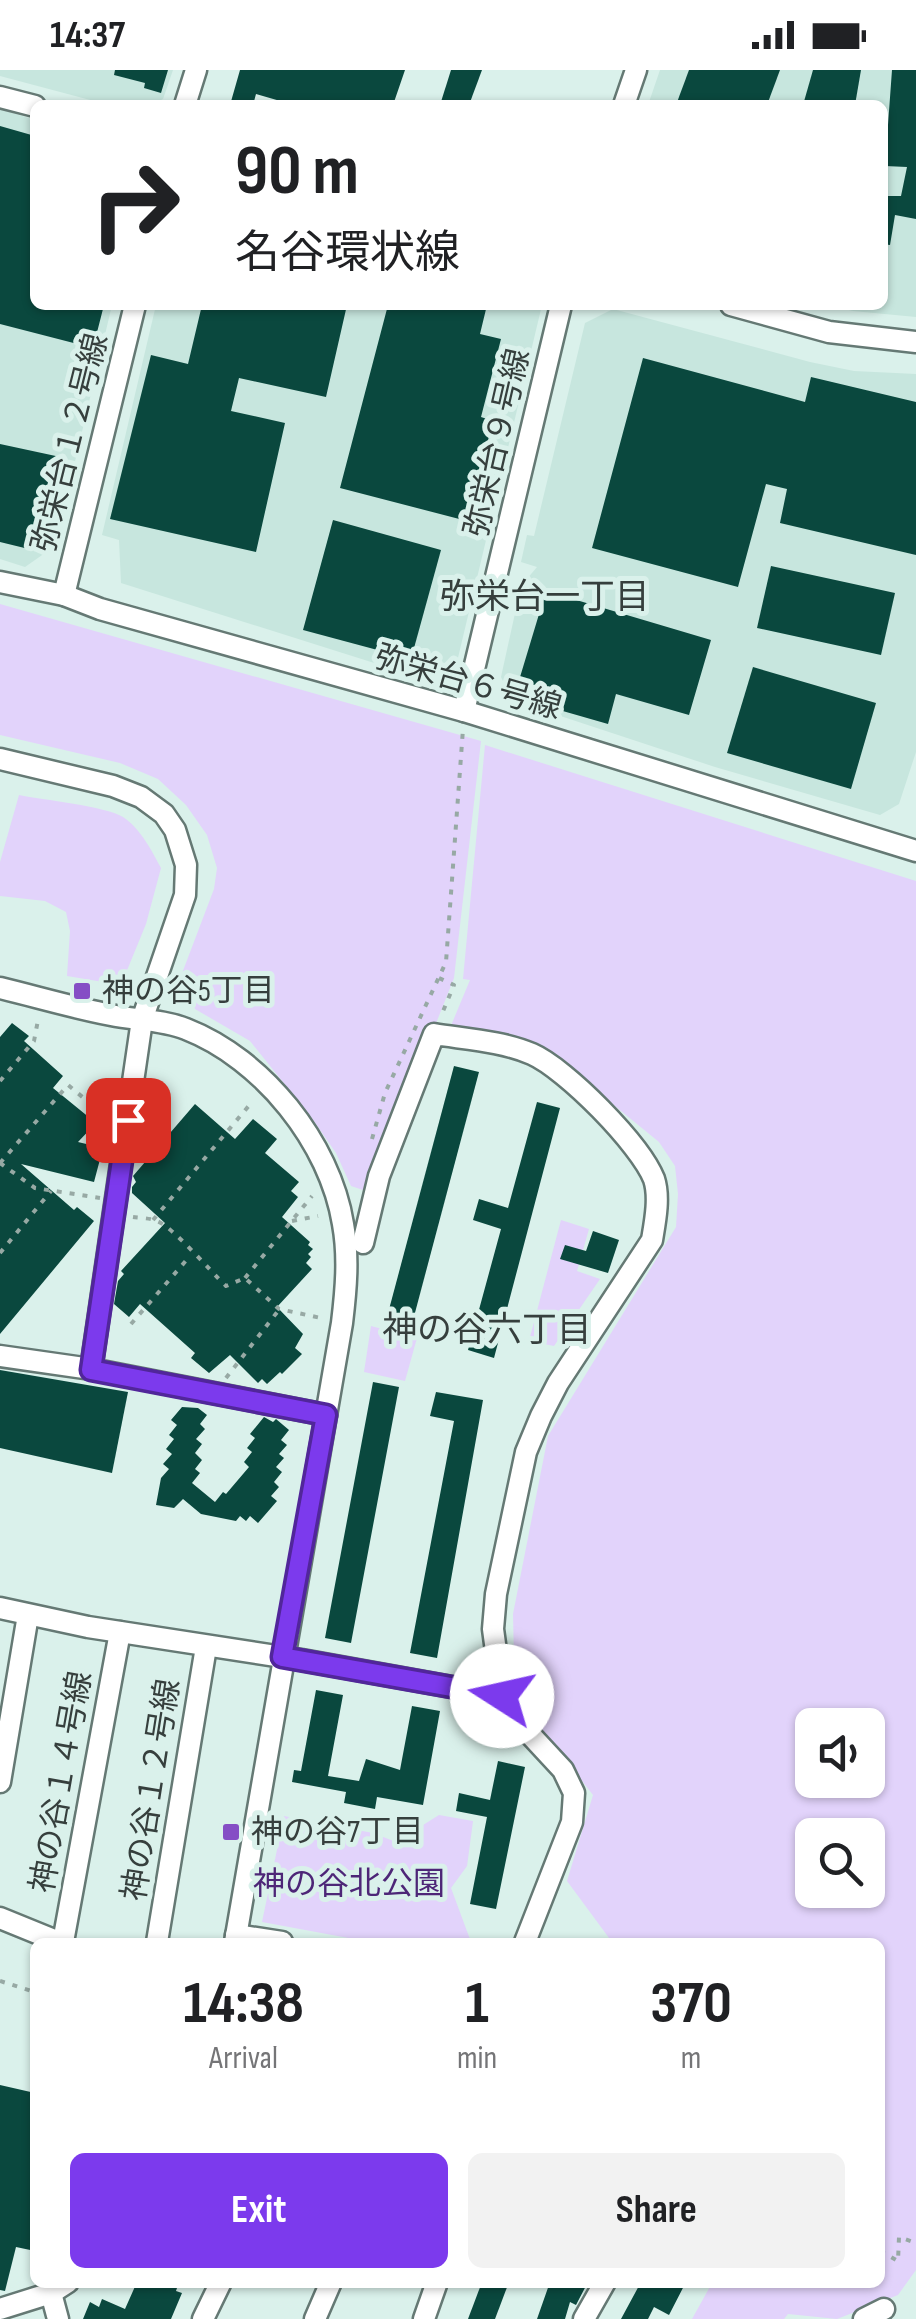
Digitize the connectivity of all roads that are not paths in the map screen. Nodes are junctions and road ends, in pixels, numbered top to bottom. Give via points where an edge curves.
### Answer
1 (196, 70) edge
2 (636, 70) edge
3 (0, 96) edge
4 (187, 100) edge
5 (626, 100) edge
6 (30, 105) edge
7 (134, 310) edge
8 (560, 310) edge
9 (749, 310) edge
10 (916, 342) edge
11 (0, 582) edge
12 (64, 595) junction
13 (464, 710) junction
14 (0, 760) edge
15 (915, 846) edge
16 (0, 988) edge
17 (142, 1020) junction
18 (364, 1244) dead end
19 (0, 1356) edge
20 (91, 1370) junction
21 (326, 1415) junction
22 (0, 1608) edge
23 (28, 1615) junction
24 (120, 1632) junction
25 (206, 1647) junction
26 (282, 1657) junction
27 (502, 1696) junction
28 (0, 1782) edge
29 (0, 1918) edge
30 (51, 1938) edge
31 (62, 1938) edge
32 (158, 1938) edge
33 (236, 1938) edge
34 (526, 1938) edge
35 (59, 2288) edge
36 (218, 2288) edge
37 (328, 2288) edge
38 (434, 2288) edge
39 (601, 2288) edge
40 (0, 2309) edge
41 (884, 2309) dead end
42 (58, 2319) edge
43 (202, 2319) edge
44 (315, 2319) edge
45 (424, 2319) edge
46 (584, 2319) edge
47 (864, 2319) edge

1 - 4 street
2 - 5 street
3 - 6 street
7 - 12 street, 弥栄台１２号線
8 - 13 street, 弥栄台９号線
9 - 10 street via 830,332
11 - 12 street, 弥栄台６号線
12 - 13 street, 弥栄台６号線
13 - 15 street, 弥栄台６号線
14 - 17 street via 128,790 174,830 186,865 184,896
16 - 17 street
17 - 20 street
17 - 21 street via 184,1028 228,1050 267,1082 326,1171 343,1224 346,1287
18 - 27 street via 379,1176 434,1034 536,1056 567,1077 639,1153 655,1182 652,1240 558,1383 526,1452 496,1594 493,1629
19 - 20 street
20 - 21 street
21 - 26 street
22 - 23 street, 神の谷１２号線
23 - 24 street, 神の谷１２号線
23 - 28 street
24 - 25 street, 神の谷１２号線
24 - 31 street, 神の谷１４号線
25 - 26 street, 神の谷１２号線
25 - 32 street, 神の谷１２号線
26 - 27 street, 神の谷１２号線
26 - 33 street
27 - 34 street via 574,1793 572,1822
29 - 30 street
35 - 40 street
35 - 42 street
36 - 43 street
37 - 44 street
38 - 45 street
39 - 46 street
41 - 47 street

